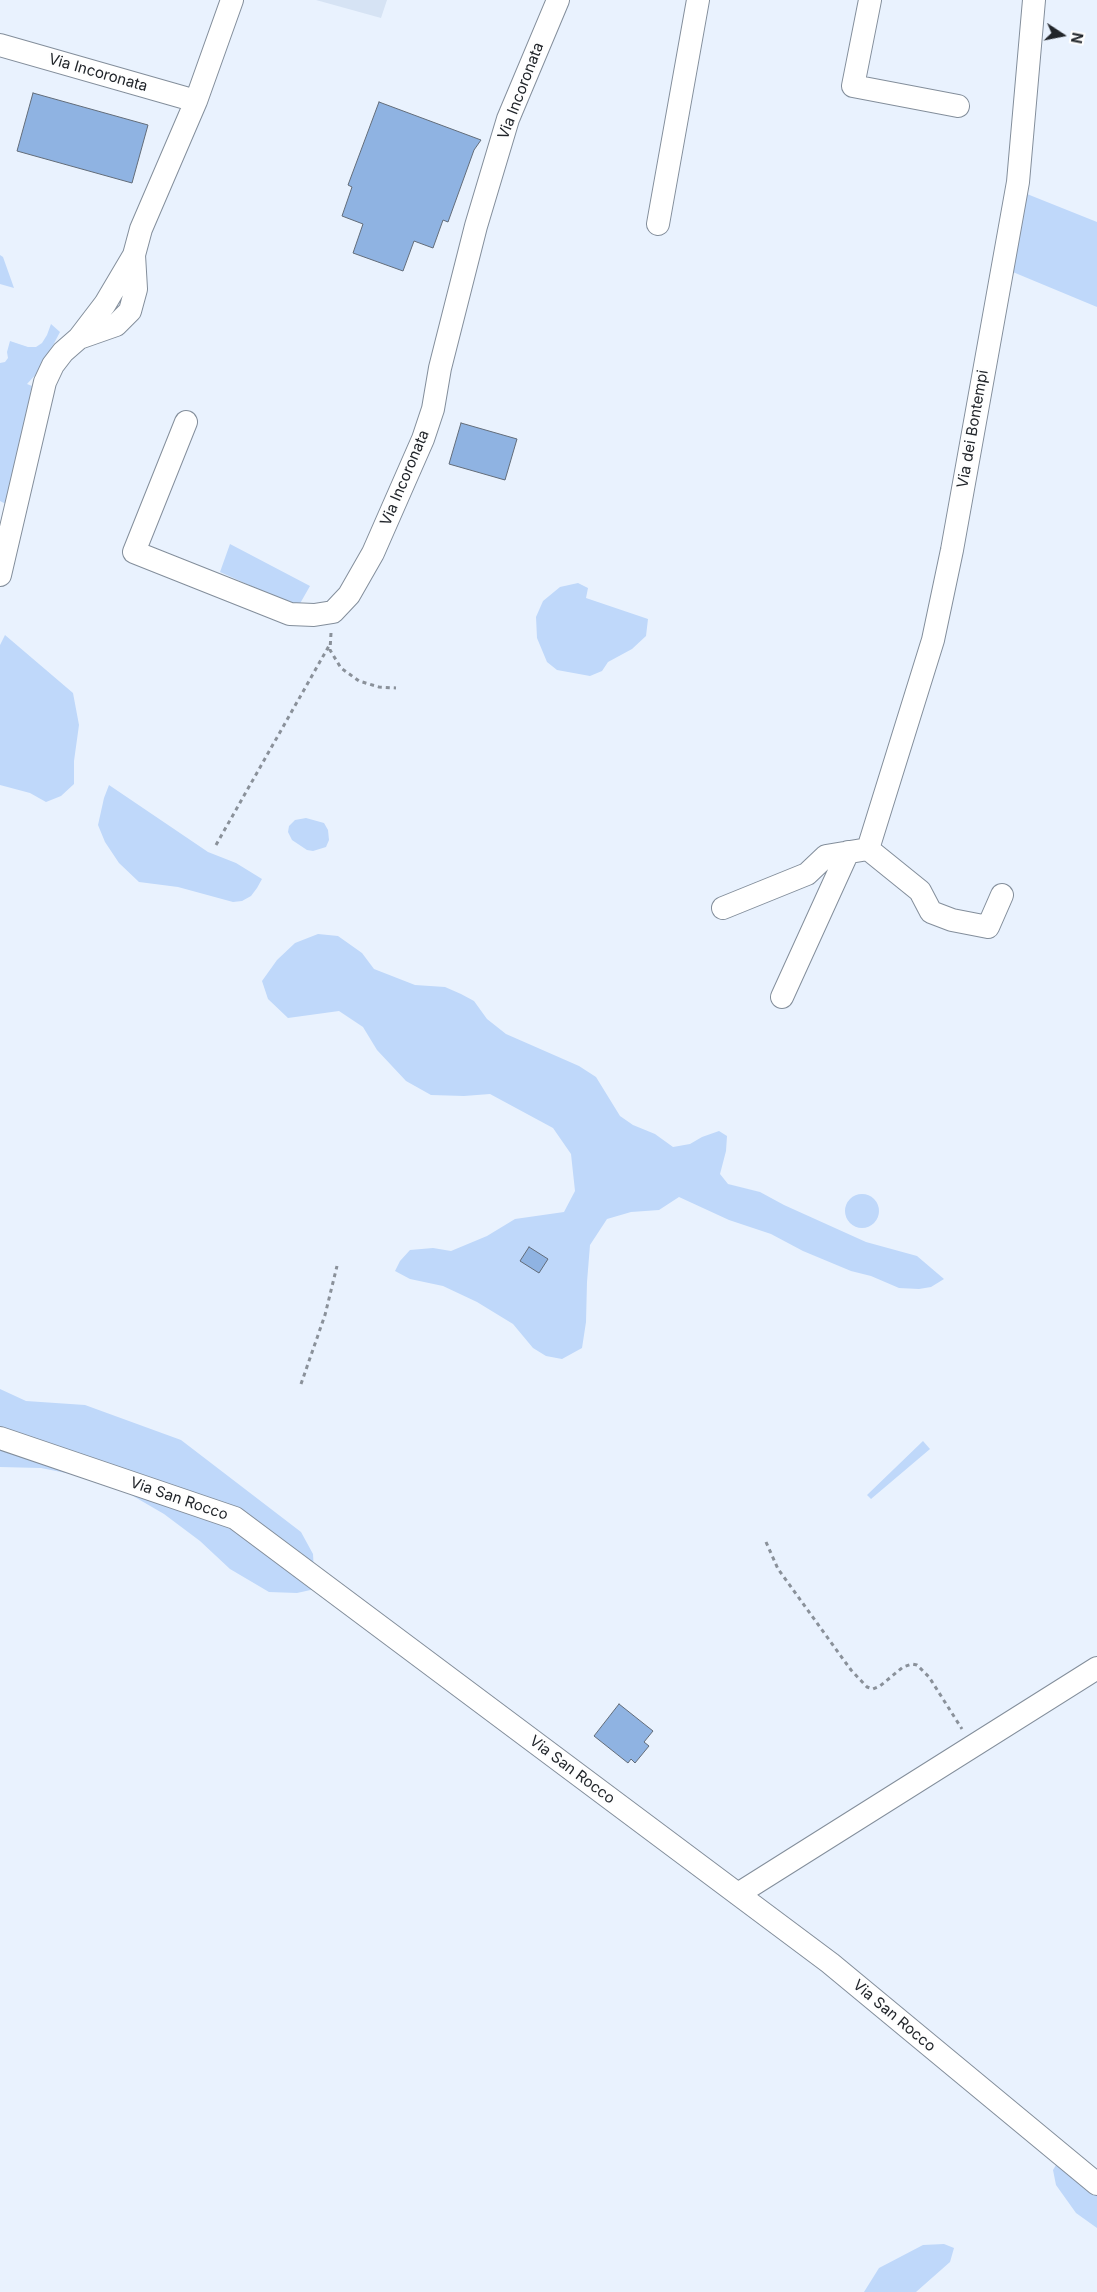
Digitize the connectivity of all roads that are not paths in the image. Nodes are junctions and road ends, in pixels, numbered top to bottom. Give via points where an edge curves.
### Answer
1 (232, 0) edge
2 (558, 0) edge
3 (698, 0) edge
4 (870, 0) edge
5 (1034, 0) edge
6 (0, 45) edge
7 (196, 101) junction
8 (958, 106) dead end
9 (658, 224) dead end
10 (186, 422) dead end
11 (0, 575) edge
12 (858, 851) junction
13 (1002, 895) dead end
14 (723, 908) dead end
15 (782, 997) dead end
16 (0, 1438) edge
17 (1097, 1668) edge
18 (738, 1894) junction
19 (1097, 2184) edge

1 - 7 street
2 - 10 street, Via Incoronata via 508,119 476,226 424,439 373,553 349,595 333,612 290,614 134,552
3 - 9 street
4 - 8 street via 853,86
5 - 12 street, Via dei Bontempi via 1018,182 952,550 933,640
6 - 7 street, Via Incoronata
7 - 11 street via 134,255 105,304 63,352 45,382
12 - 13 street via 920,892 931,912 952,920 988,927
12 - 14 street via 826,856 807,874
12 - 15 street, Via dei Bontempi
16 - 18 street, Via San Rocco via 234,1518
17 - 18 street
18 - 19 street, Via San Rocco via 830,1963

